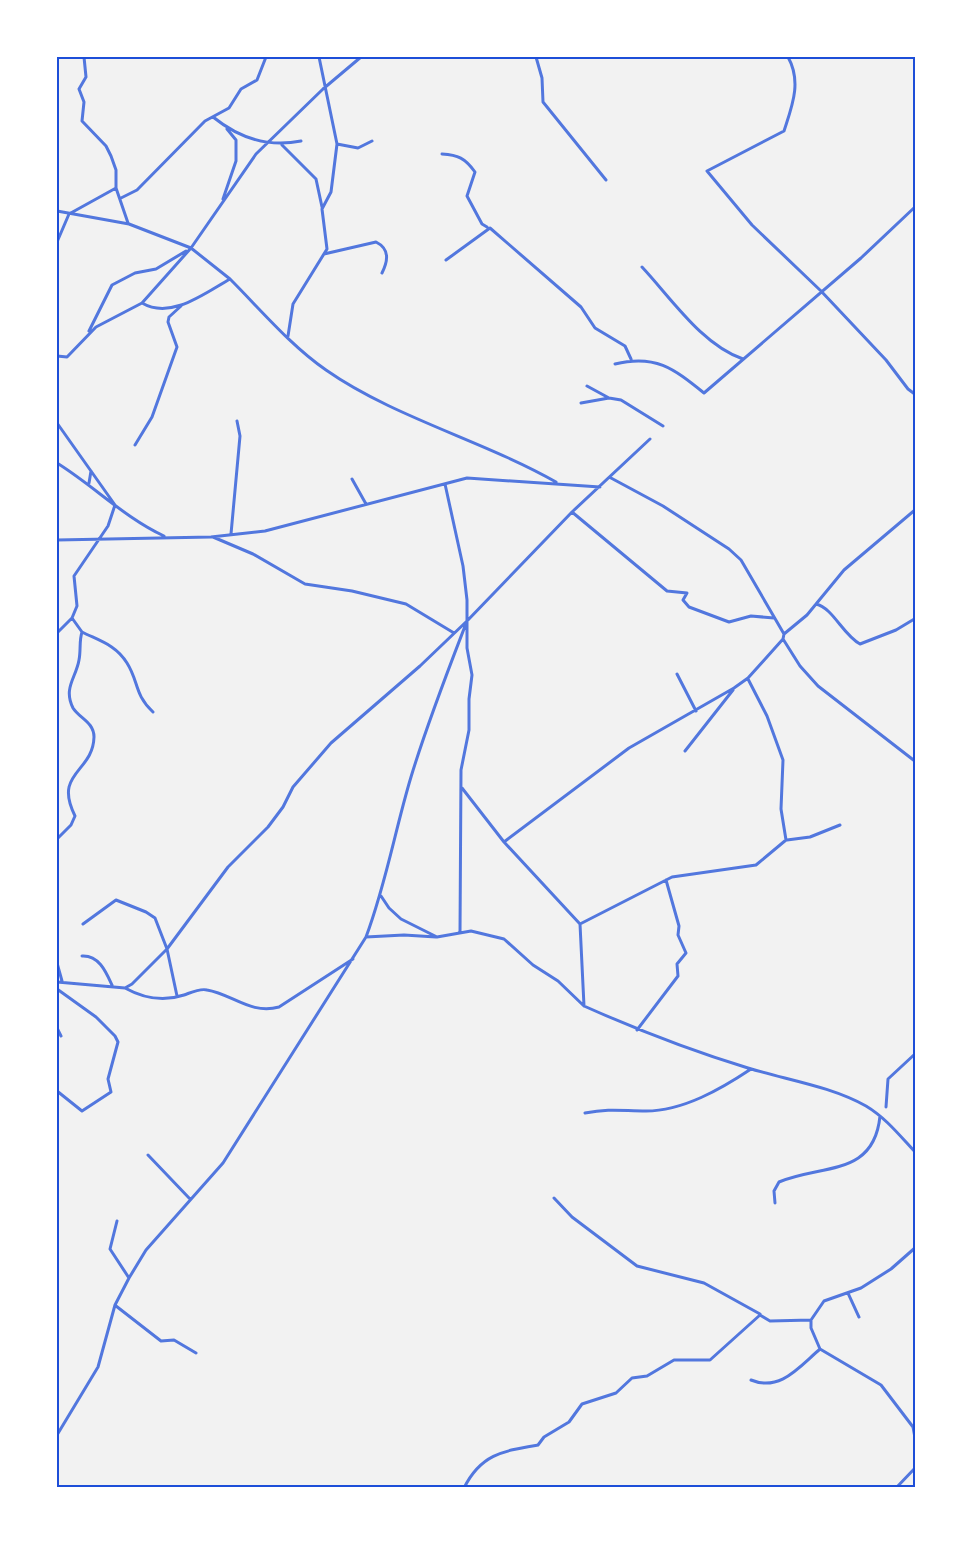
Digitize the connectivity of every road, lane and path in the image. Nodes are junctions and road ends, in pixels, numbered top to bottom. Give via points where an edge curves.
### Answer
1 (84, 57) edge
2 (266, 57) edge
3 (319, 57) edge
4 (361, 57) edge
5 (536, 57) edge
6 (788, 57) edge
7 (323, 89) junction
8 (213, 117) junction
9 (226, 128) junction
10 (301, 141) dead end
11 (372, 141) dead end
12 (267, 143) junction
13 (337, 144) junction
14 (282, 145) junction
15 (442, 154) dead end
16 (606, 180) dead end
17 (116, 188) junction
18 (121, 198) junction
19 (221, 204) junction
20 (916, 206) edge
21 (322, 209) junction
22 (57, 211) edge
23 (69, 214) junction
24 (129, 224) junction
25 (488, 227) junction
26 (57, 242) edge
27 (190, 248) junction
28 (324, 254) junction
29 (446, 260) dead end
30 (642, 267) dead end
31 (382, 273) dead end
32 (230, 279) junction
33 (822, 291) junction
34 (142, 303) junction
35 (185, 303) junction
36 (88, 334) junction
37 (288, 336) junction
38 (57, 356) edge
39 (631, 359) junction
40 (743, 359) junction
41 (615, 364) dead end
42 (587, 386) dead end
43 (916, 395) edge
44 (609, 398) junction
45 (581, 403) dead end
46 (237, 421) dead end
47 (57, 423) edge
48 (663, 426) dead end
49 (650, 439) dead end
50 (135, 445) dead end
51 (57, 463) edge
52 (91, 469) junction
53 (611, 478) junction
54 (352, 479) dead end
55 (89, 483) junction
56 (558, 483) junction
57 (445, 484) junction
58 (600, 487) junction
59 (366, 504) junction
60 (115, 505) junction
61 (916, 509) edge
62 (572, 512) junction
63 (231, 534) junction
64 (165, 537) junction
65 (211, 537) junction
66 (57, 540) edge
67 (96, 541) junction
68 (807, 615) junction
69 (72, 618) junction
70 (774, 618) junction
71 (916, 618) edge
72 (467, 621) junction
73 (82, 632) junction
74 (57, 633) edge
75 (454, 633) junction
76 (784, 634) junction
77 (783, 639) junction
78 (677, 674) dead end
79 (748, 678) junction
80 (734, 688) junction
81 (696, 711) junction
82 (153, 712) dead end
83 (685, 751) dead end
84 (916, 762) edge
85 (462, 788) junction
86 (840, 825) dead end
87 (57, 838) edge
88 (786, 840) junction
89 (504, 842) junction
90 (666, 880) junction
91 (381, 896) junction
92 (83, 924) dead end
93 (579, 924) junction
94 (460, 933) junction
95 (366, 937) junction
96 (437, 937) junction
97 (167, 949) junction
98 (82, 956) dead end
99 (354, 959) junction
100 (57, 963) edge
101 (62, 981) junction
102 (57, 982) edge
103 (112, 986) junction
104 (125, 988) junction
105 (57, 989) edge
106 (177, 997) junction
107 (585, 1006) junction
108 (57, 1028) edge
109 (637, 1030) junction
110 (61, 1036) dead end
111 (916, 1053) edge
112 (751, 1069) junction
113 (57, 1091) edge
114 (886, 1107) dead end
115 (585, 1113) dead end
116 (880, 1116) junction
117 (916, 1153) edge
118 (148, 1155) dead end
119 (190, 1198) junction
120 (554, 1198) dead end
121 (775, 1203) dead end
122 (117, 1221) dead end
123 (916, 1247) edge
124 (129, 1278) junction
125 (848, 1293) junction
126 (115, 1305) junction
127 (760, 1315) junction
128 (859, 1317) dead end
129 (811, 1320) junction
130 (820, 1349) junction
131 (196, 1353) dead end
132 (751, 1380) dead end
133 (57, 1435) edge
134 (916, 1443) edge
135 (916, 1467) edge
136 (464, 1488) edge
137 (896, 1488) edge

1 - 17 street via 86,77 79,89 84,102 82,121 106,146 116,170
2 - 8 street via 257,80 241,89 224,112
3 - 7 street
4 - 7 street
5 - 16 street via 543,102
6 - 33 street via 796,95 784,131 706,171 752,225
7 - 12 street
7 - 13 street
8 - 9 street
8 - 18 street via 137,190
9 - 12 street
9 - 19 street via 236,140 236,161
10 - 14 street
11 - 13 street via 358,147
12 - 14 street
12 - 19 street
13 - 21 street via 331,192
14 - 21 street via 316,179
15 - 25 street via 467,160 475,172 467,196 482,224
17 - 18 street
17 - 23 street
18 - 24 street
19 - 27 street
20 - 33 street
21 - 28 street via 327,235
22 - 23 street
23 - 24 street
23 - 26 street
24 - 27 street
25 - 29 street
25 - 39 street via 581,307 595,328 625,346
27 - 32 street
27 - 34 street
27 - 36 street via 156,269 135,273 112,285
28 - 31 street via 376,242 387,254
28 - 37 street via 292,304
30 - 40 street via 690,323 729,355
32 - 35 street
32 - 37 street
33 - 40 street
33 - 43 street
34 - 35 street via 156,310
34 - 36 street
35 - 50 street via 169,317 177,347 152,417
36 - 38 street via 72,355
37 - 56 street via 325,370 361,392
39 - 40 street via 656,362 704,393
39 - 41 street
42 - 44 street
44 - 45 street
44 - 48 street via 621,400
46 - 63 street via 240,436
47 - 52 street
49 - 53 street
51 - 55 street
52 - 55 street
52 - 60 street
53 - 58 street
53 - 70 street via 729,549 741,560
54 - 59 street
55 - 60 street
56 - 57 street via 468,478
56 - 58 street
57 - 59 street
57 - 72 street via 463,566
58 - 62 street
59 - 63 street via 265,531
60 - 64 street
60 - 67 street via 110,523
61 - 68 street via 844,570
62 - 70 street via 667,591 687,593 683,600 689,607 729,622 751,616
62 - 72 street
63 - 65 street
64 - 65 street
64 - 67 street
65 - 75 street via 253,554 305,584 406,604
66 - 67 street
67 - 69 street via 74,576 78,597
68 - 71 street via 817,603 846,635 864,644
68 - 76 street
69 - 73 street
69 - 74 street
70 - 76 street
72 - 75 street
72 - 85 street via 472,675
72 - 91 street via 410,779
73 - 82 street via 102,640 124,659 140,698
73 - 87 street via 79,662 68,684 74,709 86,718 94,734 92,749 68,786 68,801 75,816
75 - 97 street via 331,743 293,787 268,827 228,867
76 - 77 street
77 - 79 street
77 - 84 street via 818,686
78 - 81 street
79 - 80 street
79 - 88 street via 783,760 781,809
80 - 81 street
80 - 83 street
81 - 89 street via 629,748
85 - 89 street
85 - 94 street
86 - 88 street via 810,837
88 - 90 street via 756,865
89 - 93 street
90 - 93 street
90 - 109 street via 686,953 677,964 678,976
91 - 95 street
91 - 96 street via 401,919
92 - 97 street via 116,900 155,918
93 - 107 street
94 - 96 street
94 - 107 street via 471,930 504,939
95 - 96 street
95 - 99 street
97 - 104 street
97 - 106 street
98 - 103 street via 100,964
99 - 106 street via 265,1010 206,989
99 - 119 street via 223,1162
100 - 101 street
101 - 102 street
101 - 103 street
103 - 104 street
104 - 106 street via 144,997
105 - 113 street via 96,1017 118,1042 108,1079 109,1095 82,1112
107 - 109 street
108 - 110 street
109 - 112 street
111 - 114 street via 888,1079
112 - 115 street via 709,1093 662,1109 608,1108
112 - 116 street via 814,1086 864,1105
116 - 117 street
116 - 121 street via 878,1134 866,1154 841,1166 779,1182 774,1191
118 - 119 street
119 - 124 street via 146,1250
120 - 127 street via 572,1217 637,1266 704,1283
122 - 124 street via 110,1249
123 - 125 street via 891,1269
124 - 126 street
125 - 128 street
125 - 129 street via 824,1301
126 - 131 street via 161,1341 174,1340
126 - 133 street via 98,1367
127 - 129 street via 770,1321
127 - 136 street via 710,1360 674,1360 647,1376 632,1378 616,1393 582,1404 569,1422 538,1445 500,1451 473,1469
129 - 130 street
130 - 132 street via 778,1382 767,1385
130 - 134 street via 881,1385 913,1427
135 - 137 street

